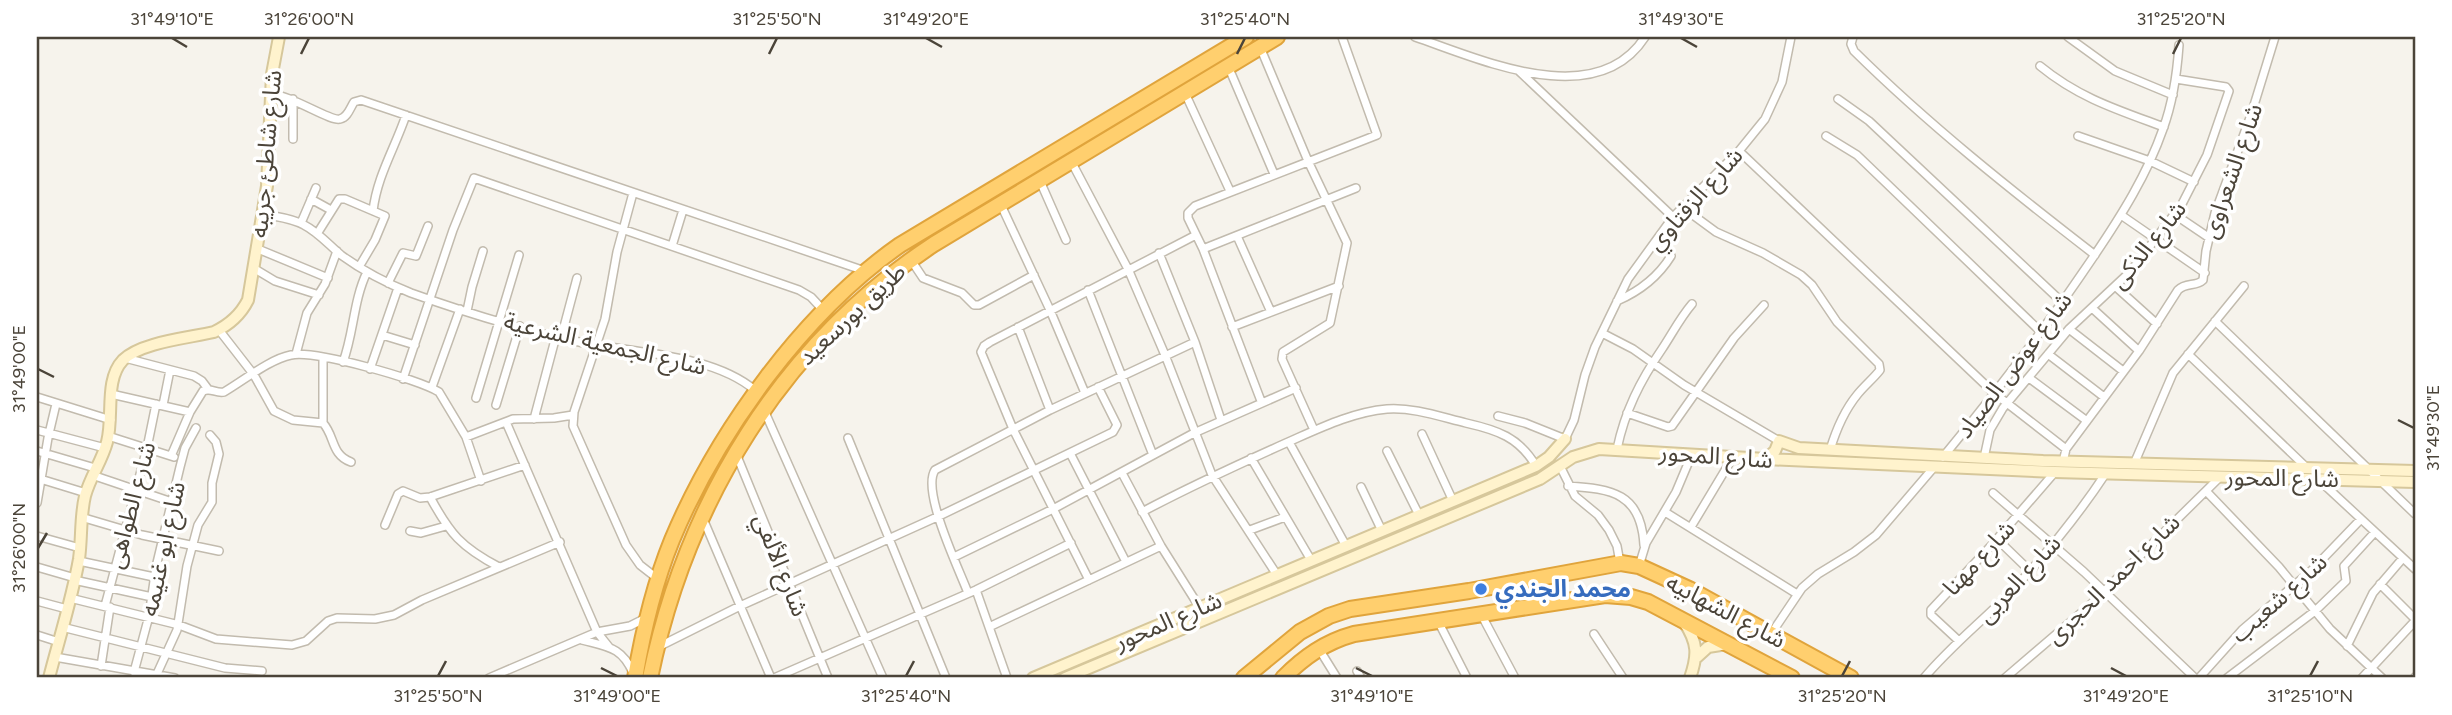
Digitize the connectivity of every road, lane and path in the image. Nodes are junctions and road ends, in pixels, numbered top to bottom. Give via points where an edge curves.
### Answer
1 (279, 37) edge
2 (1246, 37) edge
3 (1277, 37) edge
4 (1342, 37) edge
5 (1415, 37) edge
6 (1645, 37) edge
7 (1791, 37) edge
8 (1853, 37) edge
9 (2068, 37) edge
10 (2275, 37) edge
11 (1260, 46) junction
12 (2179, 46) dead end
13 (1227, 66) junction
14 (2040, 66) dead end
15 (1518, 70) junction
16 (2176, 79) junction
17 (1184, 92) junction
18 (271, 94) junction
19 (2173, 95) junction
20 (293, 99) junction
21 (1838, 99) dead end
22 (406, 115) junction
23 (2164, 127) junction
24 (1826, 136) dead end
25 (2078, 136) dead end
26 (293, 139) dead end
27 (1739, 151) junction
28 (1071, 161) junction
29 (1308, 161) junction
30 (2150, 161) junction
31 (1274, 174) junction
32 (1040, 180) junction
33 (2194, 182) junction
34 (316, 188) dead end
35 (1356, 188) dead end
36 (1230, 191) junction
37 (633, 192) junction
38 (311, 198) junction
39 (1325, 200) junction
40 (1000, 205) junction
41 (1682, 207) junction
42 (331, 210) junction
43 (683, 210) junction
44 (373, 211) junction
45 (263, 214) junction
46 (2174, 214) junction
47 (2121, 215) junction
48 (1673, 216) junction
49 (301, 223) junction
50 (428, 226) dead end
51 (623, 229) junction
52 (317, 234) junction
53 (1196, 235) junction
54 (1237, 236) junction
55 (2208, 237) junction
56 (1066, 240) dead end
57 (2155, 240) junction
58 (671, 246) junction
59 (258, 249) junction
60 (1203, 249) junction
61 (892, 250) junction
62 (337, 251) junction
63 (483, 251) dead end
64 (1159, 253) junction
65 (519, 255) dead end
66 (2095, 255) junction
67 (1671, 256) dead end
68 (907, 262) junction
69 (255, 269) junction
70 (868, 269) junction
71 (363, 270) junction
72 (1128, 270) junction
73 (2205, 273) junction
74 (1034, 275) junction
75 (328, 278) junction
76 (577, 278) dead end
77 (883, 281) junction
78 (388, 283) junction
79 (1339, 286) junction
80 (2244, 286) dead end
81 (2116, 287) junction
82 (398, 288) junction
83 (1088, 290) junction
84 (319, 295) junction
85 (430, 299) junction
86 (1616, 302) junction
87 (1692, 303) dead end
88 (2063, 303) junction
89 (1764, 305) dead end
90 (2092, 308) junction
91 (464, 310) junction
92 (1050, 310) junction
93 (824, 311) junction
94 (1271, 312) junction
95 (499, 320) junction
96 (2215, 321) junction
97 (2157, 324) junction
98 (520, 326) junction
99 (1018, 327) junction
100 (1232, 327) junction
101 (2069, 329) junction
102 (219, 330) junction
103 (2041, 332) junction
104 (1602, 333) junction
105 (382, 335) junction
106 (559, 337) junction
107 (1195, 342) junction
108 (597, 344) junction
109 (415, 345) junction
110 (2139, 351) junction
111 (296, 354) junction
112 (2048, 354) junction
113 (1165, 355) junction
114 (2188, 355) junction
115 (125, 358) junction
116 (323, 358) junction
117 (343, 362) junction
118 (1652, 362) junction
119 (370, 369) junction
120 (170, 370) junction
121 (2123, 371) junction
122 (254, 375) junction
123 (1122, 375) junction
124 (2029, 377) junction
125 (404, 379) junction
126 (432, 387) junction
127 (1098, 387) junction
128 (1296, 388) junction
129 (208, 389) junction
130 (757, 391) junction
131 (1695, 392) junction
132 (1085, 393) junction
133 (1994, 393) junction
134 (111, 394) junction
135 (37, 397) edge
136 (2105, 397) junction
137 (476, 398) dead end
138 (1261, 401) junction
139 (2007, 403) junction
140 (57, 404) junction
141 (159, 405) junction
142 (496, 405) dead end
143 (763, 409) junction
144 (1050, 410) junction
145 (190, 412) junction
146 (1627, 413) junction
147 (573, 415) junction
148 (1498, 416) dead end
149 (534, 419) junction
150 (111, 420) junction
151 (1221, 420) junction
152 (2087, 421) junction
153 (506, 422) junction
154 (323, 423) junction
155 (196, 428) dead end
156 (1013, 429) junction
157 (37, 430) edge
158 (1314, 430) junction
159 (49, 433) junction
160 (1194, 433) junction
161 (210, 435) dead end
162 (1422, 435) dead end
163 (108, 436) junction
164 (466, 437) junction
165 (848, 438) dead end
166 (1565, 439) junction
167 (1779, 440) junction
168 (1289, 442) junction
169 (105, 448) junction
170 (147, 449) junction
171 (1617, 449) junction
172 (2066, 449) junction
173 (1830, 450) junction
174 (1387, 451) dead end
175 (41, 452) edge
176 (736, 452) junction
177 (1070, 453) junction
178 (1692, 454) junction
179 (1153, 455) junction
180 (172, 456) junction
181 (1944, 456) junction
182 (1733, 457) junction
183 (1251, 458) junction
184 (1984, 458) junction
185 (182, 459) junction
186 (1766, 459) junction
187 (351, 462) dead end
188 (2063, 462) junction
189 (2134, 464) junction
190 (525, 465) junction
191 (1536, 466) junction
192 (1560, 466) junction
193 (2043, 466) junction
194 (1935, 467) junction
195 (2306, 467) junction
196 (2368, 469) junction
197 (1033, 471) junction
198 (2415, 471) edge
199 (94, 472) junction
200 (2055, 472) junction
201 (1122, 473) junction
202 (2106, 473) junction
203 (2213, 473) junction
204 (1212, 475) junction
205 (39, 479) edge
206 (2318, 479) junction
207 (481, 481) junction
208 (2379, 481) junction
209 (2415, 482) edge
210 (1568, 486) junction
211 (1361, 487) dead end
212 (135, 490) junction
213 (1088, 491) junction
214 (2206, 491) junction
215 (86, 493) junction
216 (1993, 493) dead end
217 (430, 497) junction
218 (1454, 500) junction
219 (37, 501) edge
220 (172, 502) junction
221 (1053, 509) junction
222 (1142, 512) junction
223 (1461, 512) junction
224 (1665, 512) junction
225 (2415, 514) edge
226 (1419, 515) junction
227 (2018, 515) junction
228 (702, 516) junction
229 (81, 517) junction
230 (937, 517) junction
231 (1285, 517) junction
232 (2361, 519) junction
233 (385, 525) dead end
234 (446, 526) junction
235 (1691, 527) junction
236 (124, 530) junction
237 (1250, 530) junction
238 (410, 531) dead end
239 (1382, 531) junction
240 (2375, 532) junction
241 (37, 536) edge
242 (890, 537) junction
243 (163, 538) junction
244 (1997, 539) junction
245 (560, 542) junction
246 (1071, 543) junction
247 (193, 544) junction
248 (2054, 544) junction
249 (1161, 546) junction
250 (1346, 546) junction
251 (80, 548) junction
252 (1644, 549) junction
253 (219, 551) dead end
254 (954, 556) junction
255 (2403, 558) junction
256 (1311, 560) junction
257 (79, 561) junction
258 (1126, 562) junction
259 (832, 563) junction
260 (1620, 564) junction
261 (37, 566) edge
262 (1639, 566) junction
263 (499, 567) junction
264 (114, 568) junction
265 (2415, 569) edge
266 (2030, 571) junction
267 (1569, 573) junction
268 (1277, 575) junction
269 (154, 577) junction
270 (75, 579) junction
271 (1089, 580) junction
272 (658, 581) junction
273 (788, 583) junction
274 (2380, 584) junction
275 (2295, 585) junction
276 (109, 588) junction
277 (673, 588) junction
278 (1243, 589) junction
279 (972, 591) junction
280 (2105, 591) junction
281 (1797, 594) junction
282 (152, 597) junction
283 (1573, 600) junction
284 (37, 601) edge
285 (1248, 601) junction
286 (68, 604) junction
287 (740, 606) junction
288 (108, 607) junction
289 (1200, 608) junction
290 (2315, 611) junction
291 (921, 614) junction
292 (1481, 614) junction
293 (648, 616) junction
294 (149, 617) junction
295 (1438, 620) junction
296 (1683, 620) junction
297 (2415, 620) edge
298 (179, 625) junction
299 (62, 627) junction
300 (989, 627) junction
301 (597, 632) junction
302 (1594, 634) dead end
303 (37, 635) edge
304 (1771, 635) junction
305 (864, 637) junction
306 (104, 638) junction
307 (582, 640) junction
308 (1959, 641) junction
309 (59, 642) junction
310 (1727, 644) junction
311 (2347, 646) junction
312 (141, 647) junction
313 (609, 647) junction
314 (657, 648) junction
315 (1319, 648) junction
316 (167, 653) junction
317 (55, 657) junction
318 (1697, 657) junction
319 (819, 658) junction
320 (101, 666) junction
321 (2372, 669) junction
322 (262, 671) dead end
323 (140, 675) edge
324 (156, 676) junction
325 (1289, 676) edge
326 (50, 678) edge
327 (175, 678) edge
328 (489, 678) edge
329 (640, 678) edge
330 (772, 678) edge
331 (828, 678) edge
332 (883, 678) edge
333 (946, 678) edge
334 (1007, 678) edge
335 (1033, 678) edge
336 (1065, 678) edge
337 (1244, 678) edge
338 (1337, 678) edge
339 (1467, 678) edge
340 (1515, 678) edge
341 (1623, 678) edge
342 (1690, 678) edge
343 (1792, 678) edge
344 (1851, 678) edge
345 (1924, 678) edge
346 (2005, 678) edge
347 (2197, 678) edge
348 (2227, 678) edge
349 (2362, 678) edge
350 (2382, 678) edge

1 - 18 main road, شارع شاطئ جريبه
2 - 61 highway, طريق بورسعيد
3 - 11 highway, طريق بورسعيد
4 - 29 street via 1377,135
5 - 15 street
6 - 15 street via 1633,52 1592,75 1544,76
7 - 27 street, شارع الزفتاوي via 1775,101
8 - 66 street via 1854,51 1896,91 1986,171
9 - 19 street via 2115,71
10 - 55 street, شارع الشعراوى
11 - 13 highway, طريق بورسعيد
11 - 29 street
12 - 16 street, شارع عوض الصياد
13 - 17 highway, طريق بورسعيد
13 - 31 street
14 - 23 street via 2081,95
15 - 48 street
16 - 19 street, شارع عوض الصياد
16 - 33 street, شارع الذكى via 2229,91
17 - 28 highway, طريق بورسعيد
17 - 36 street
18 - 20 street
18 - 45 main road, شارع شاطئ جريبه
19 - 23 street, شارع عوض الصياد
20 - 22 street via 333,120 346,116 358,99
20 - 26 street
21 - 88 street via 1869,121
22 - 37 street
22 - 44 street via 382,170
23 - 30 street, شارع عوض الصياد
24 - 103 street via 1857,155
25 - 30 street
27 - 41 street, شارع الزفتاوي
27 - 133 street
28 - 32 highway, طريق بورسعيد
28 - 72 street
29 - 31 street
29 - 39 street
30 - 33 street
30 - 47 street, شارع عوض الصياد
31 - 36 street
32 - 40 highway, طريق بورسعيد
32 - 56 street
33 - 46 street, شارع الذكى
34 - 38 street
35 - 39 street
36 - 53 street via 1191,209 1188,218
37 - 43 street
37 - 51 street
38 - 42 street
38 - 49 street
39 - 54 street
39 - 79 street via 1347,243
40 - 68 highway, طريق بورسعيد
40 - 74 street
41 - 48 street, شارع الزفتاوي
41 - 173 street via 1716,232 1801,275 1838,323 1879,364 1880,370 1847,409
42 - 44 street via 341,198
42 - 52 street
43 - 58 street
43 - 70 street
44 - 71 street via 385,216
45 - 49 street, شارع الجمعية الشرعية
45 - 59 main road, شارع شاطئ جريبه
46 - 55 street
46 - 57 street, شارع الذكى
47 - 57 street
47 - 66 street, شارع عوض الصياد
48 - 86 street, شارع الزفتاوي
49 - 52 street, شارع الجمعية الشرعية
50 - 78 street via 416,256 403,253
51 - 58 street
51 - 85 street via 474,178
51 - 108 street
52 - 62 street, شارع الجمعية الشرعية
53 - 60 street
53 - 64 street
54 - 60 street
54 - 94 street
55 - 73 street, شارع الشعراوى
57 - 73 street
57 - 81 street, شارع الذكى
58 - 93 street via 799,290
59 - 69 main road, شارع شاطئ جريبه
59 - 75 street
60 - 100 street
61 - 68 highway
61 - 70 highway, طريق بورسعيد
62 - 71 street, شارع الجمعية الشرعية
62 - 75 street
63 - 91 street
64 - 72 street
64 - 107 street
65 - 95 street
66 - 88 street, شارع عوض الصياد
67 - 86 street via 1648,283
68 - 74 street via 923,278 962,293 979,306
68 - 77 highway, طريق بورسعيد
69 - 84 street via 277,282
69 - 102 main road, شارع شاطئ جريبه via 246,306
70 - 77 highway
70 - 93 highway, طريق بورسعيد
71 - 78 street, شارع الجمعية الشرعية
71 - 117 street
72 - 83 street
72 - 113 street
73 - 97 street, شارع الشعراوى via 2199,283 2180,288
74 - 92 street
75 - 84 street
76 - 106 street
77 - 143 highway, طريق بورسعيد via 817,342
78 - 82 street, شارع الجمعية الشرعية
79 - 94 street
79 - 128 street via 1330,323 1283,352
80 - 96 street
81 - 90 street, شارع الذكى
81 - 97 street
82 - 85 street, شارع الجمعية الشرعية
82 - 105 street
83 - 92 street
83 - 123 street
84 - 111 street via 307,313
85 - 91 street, شارع الجمعية الشرعية
85 - 109 street
86 - 104 street, شارع الزفتاوي
87 - 118 street
88 - 103 street, شارع عوض الصياد
89 - 131 street
90 - 101 street, شارع الذكى
90 - 110 street
91 - 95 street, شارع الجمعية الشرعية
91 - 126 street
92 - 99 street
92 - 132 street
93 - 130 highway, طريق بورسعيد
94 - 100 street
95 - 98 street, شارع الجمعية الشرعية
95 - 137 street
96 - 114 street
96 - 196 street
97 - 110 street, شارع الشعراوى
98 - 106 street, شارع الجمعية الشرعية
98 - 142 street
99 - 144 street
99 - 156 street via 981,352
100 - 138 street
101 - 112 street, شارع الذكى
101 - 121 street
102 - 115 main road, شارع شاطئ جريبه via 141,349
102 - 122 street
103 - 133 street, شارع عوض الصياد
104 - 118 street
104 - 166 street, شارع الزفتاوي
105 - 109 street
105 - 119 street
106 - 108 street, شارع الجمعية الشرعية
106 - 149 street
107 - 113 street
107 - 151 street
108 - 130 street, شارع الجمعية الشرعية via 720,370
108 - 147 street
109 - 125 street
110 - 121 street, شارع الشعراوى
111 - 116 street
111 - 122 street
112 - 124 street, شارع الذكى
112 - 136 street
113 - 123 street
113 - 160 street
114 - 189 street via 2165,388
114 - 195 street
115 - 120 street
115 - 134 main road via 114,375
116 - 117 street
116 - 154 street
117 - 119 street
118 - 131 street
118 - 146 street
119 - 125 street
120 - 129 street via 194,376
120 - 141 street, شارع الطواهى
121 - 136 street, شارع الشعراوى
122 - 129 street via 222,392
122 - 154 street via 274,411 293,420
123 - 127 street
123 - 179 street
124 - 139 street, شارع الذكى
124 - 152 street
125 - 126 street
126 - 164 street via 444,396
127 - 132 street
127 - 177 street via 1117,428
128 - 138 street
128 - 158 street
129 - 145 street
130 - 272 highway, طريق بورسعيد via 687,507
131 - 146 street via 1670,427
131 - 167 street
132 - 144 street
133 - 139 street
133 - 181 street, شارع عوض الصياد
134 - 141 street
134 - 150 main road
135 - 140 street
136 - 152 street, شارع الشعراوى
138 - 151 street
139 - 172 street
139 - 184 street, شارع الذكى via 1990,430
140 - 150 street
140 - 159 street
141 - 145 street
141 - 170 street, شارع الطواهى
143 - 176 highway, طريق بورسعيد
143 - 259 street
144 - 156 street
145 - 180 street
146 - 171 street
147 - 149 street
147 - 272 street via 575,432 626,545
148 - 166 street
149 - 153 street
150 - 163 main road
151 - 160 street
152 - 172 street, شارع الشعراوى
153 - 164 street
153 - 190 street
154 - 187 street via 335,450
155 - 185 street, شارع ابو غنيمه
156 - 197 street
156 - 230 street via 935,470 930,479
157 - 159 street
158 - 168 street
158 - 191 street via 1371,411 1417,411 1505,435 1523,446
159 - 169 street
159 - 175 street
160 - 179 street
160 - 204 street
161 - 247 street via 218,448 218,465 211,506 199,523
162 - 218 street
163 - 169 main road
163 - 170 street
164 - 207 street
165 - 242 street
166 - 191 main road, شارع المحور
167 - 173 main road, شارع المحور via 1793,447
167 - 186 main road
168 - 183 street
168 - 250 street
169 - 199 main road
170 - 180 street
170 - 212 street, شارع الطواهى
171 - 178 main road, شارع المحور
171 - 192 main road, شارع المحور via 1590,450
172 - 188 street, شارع الشعراوى
173 - 181 main road, شارع المحور
174 - 226 street
175 - 199 street
175 - 205 street
176 - 228 highway, طريق بورسعيد
176 - 273 street, شارع الألفي
177 - 197 street
177 - 213 street
178 - 182 main road, شارع المحور
178 - 224 street
179 - 201 street
180 - 185 street
181 - 184 main road, شارع المحور
181 - 194 street, شارع عوض الصياد
182 - 186 main road, شارع المحور
182 - 235 street
183 - 204 street
183 - 231 street
184 - 193 main road, شارع المحور
185 - 220 street, شارع ابو غنيمه
186 - 194 main road, شارع المحور
188 - 189 main road, شارع المحور
188 - 193 main road, شارع المحور
189 - 203 main road, شارع المحور
190 - 207 street
190 - 245 street
191 - 218 main road, شارع المحور
192 - 210 street
192 - 223 main road, شارع المحور
193 - 194 main road, شارع المحور
193 - 200 main road, شارع المحور
194 - 281 street, شارع عوض الصياد via 1876,535
195 - 196 main road, شارع المحور
195 - 203 main road, شارع المحور
196 - 198 main road, شارع المحور
196 - 208 street
197 - 221 street
197 - 230 street
199 - 212 street
199 - 215 main road
200 - 202 main road, شارع المحور
200 - 227 street, شارع مهنا
201 - 213 street
201 - 222 street
202 - 203 main road, شارع المحور
202 - 248 street, شارع العربى
203 - 206 main road, شارع المحور
203 - 214 street, شارع احمد الحجرى
204 - 222 street
204 - 237 street
205 - 215 street
205 - 219 street
206 - 208 main road, شارع المحور
206 - 232 street
207 - 217 street
208 - 209 main road, شارع المحور
208 - 225 street
210 - 252 street via 1600,488 1623,498 1639,519
210 - 260 street via 1605,524 1617,546
211 - 239 street
212 - 220 street
212 - 236 street, شارع الطواهى
213 - 221 street
213 - 258 street
214 - 275 street
214 - 280 street, شارع احمد الحجرى
215 - 229 main road
216 - 227 street
217 - 233 street via 398,494
217 - 234 street
218 - 223 main road
218 - 226 main road, شارع المحور
220 - 243 street, شارع ابو غنيمه
221 - 246 street
221 - 254 street
222 - 249 street
223 - 285 main road, شارع المحور
224 - 235 street
224 - 252 street
226 - 239 main road, شارع المحور
227 - 244 street, شارع مهنا
227 - 248 street
228 - 277 highway, طريق بورسعيد
228 - 287 street
229 - 236 street
229 - 251 main road
230 - 242 street
230 - 254 street
231 - 237 street
231 - 256 street
232 - 240 street
232 - 275 street, شارع شعيب
234 - 238 street
234 - 263 street via 467,548
235 - 281 street
236 - 243 street
236 - 264 street, شارع الطواهى
237 - 268 street
239 - 250 main road, شارع المحور
240 - 255 street
240 - 290 street via 2344,566 2346,581
241 - 251 street
242 - 259 street
242 - 291 street
243 - 247 street
243 - 269 street, شارع ابو غنيمه
244 - 266 street
244 - 308 street, شارع مهنا via 1930,611
245 - 263 street
245 - 301 street
246 - 271 street
246 - 279 street
247 - 253 street
247 - 298 street
248 - 266 street, شارع العربى
248 - 280 street
249 - 258 street
249 - 289 street
250 - 256 main road, شارع المحور
251 - 257 main road
252 - 262 street
254 - 279 street
255 - 265 street
255 - 274 street
256 - 268 main road, شارع المحور
257 - 264 street
257 - 270 main road
258 - 271 street
259 - 273 street
259 - 305 street
260 - 262 highway, شارع الشهابيه
260 - 267 highway, شارع الشهابيه
261 - 270 street
262 - 304 highway, شارع الشهابيه
263 - 298 street via 387,617 331,619 297,644 216,639
264 - 269 street
264 - 276 street, شارع الطواهى
266 - 308 street, شارع العربى
267 - 283 highway
267 - 337 highway, شارع الشهابيه via 1339,612 1300,632
268 - 278 main road, شارع المحور
269 - 282 street, شارع ابو غنيمه
270 - 276 street
270 - 286 main road
271 - 300 street
272 - 277 highway
272 - 293 highway, طريق بورسعيد
273 - 287 street
273 - 319 street, شارع الألفي
274 - 297 street
274 - 311 street
275 - 290 street
275 - 347 street, شارع شعيب via 2242,629
276 - 282 street
276 - 288 street, شارع الطواهى
277 - 314 highway, طريق بورسعيد
278 - 285 main road
278 - 289 main road, شارع المحور
279 - 291 street
279 - 300 street
280 - 346 street, شارع احمد الحجرى
280 - 347 street
281 - 304 street, شارع عوض الصياد
282 - 294 street, شارع ابو غنيمه
283 - 292 highway, شارع الشهابيه
283 - 296 highway, شارع الشهابيه via 1631,597
284 - 286 street
285 - 336 main road, شارع المحور
286 - 288 street
286 - 299 main road
287 - 314 street
287 - 330 street
288 - 294 street
288 - 306 street, شارع الطواهى
289 - 335 main road, شارع المحور
290 - 311 street
290 - 348 street
291 - 305 street
291 - 333 street
292 - 295 highway, شارع الشهابيه
292 - 340 street
293 - 301 street via 636,625
293 - 329 highway, طريق بورسعيد
294 - 298 street
294 - 312 street, شارع ابو غنيمه
295 - 315 highway, شارع الشهابيه via 1354,634
295 - 339 street
296 - 310 highway, شارع الشهابيه
296 - 318 main road
297 - 321 street
298 - 316 street
299 - 306 street
299 - 309 main road
300 - 334 street
301 - 307 street
301 - 313 street
302 - 341 street
303 - 309 street
304 - 344 highway, شارع الشهابيه
305 - 319 street
305 - 332 street
306 - 312 street
306 - 320 street, شارع الطواهى
307 - 313 street
307 - 328 street
308 - 345 street, شارع العربى
309 - 317 main road
310 - 318 main road via 1708,647
310 - 343 highway, شارع الشهابيه
311 - 321 street
312 - 316 street
312 - 323 street, شارع ابو غنيمه
313 - 329 street via 622,654
314 - 329 highway, طريق بورسعيد
315 - 325 highway, شارع الشهابيه
315 - 338 street
316 - 322 street via 232,670
316 - 324 street
317 - 320 street
317 - 326 main road
318 - 342 main road
319 - 330 street
319 - 331 street, شارع الألفي
320 - 323 street
321 - 349 street
321 - 350 street
323 - 324 street
324 - 327 street

